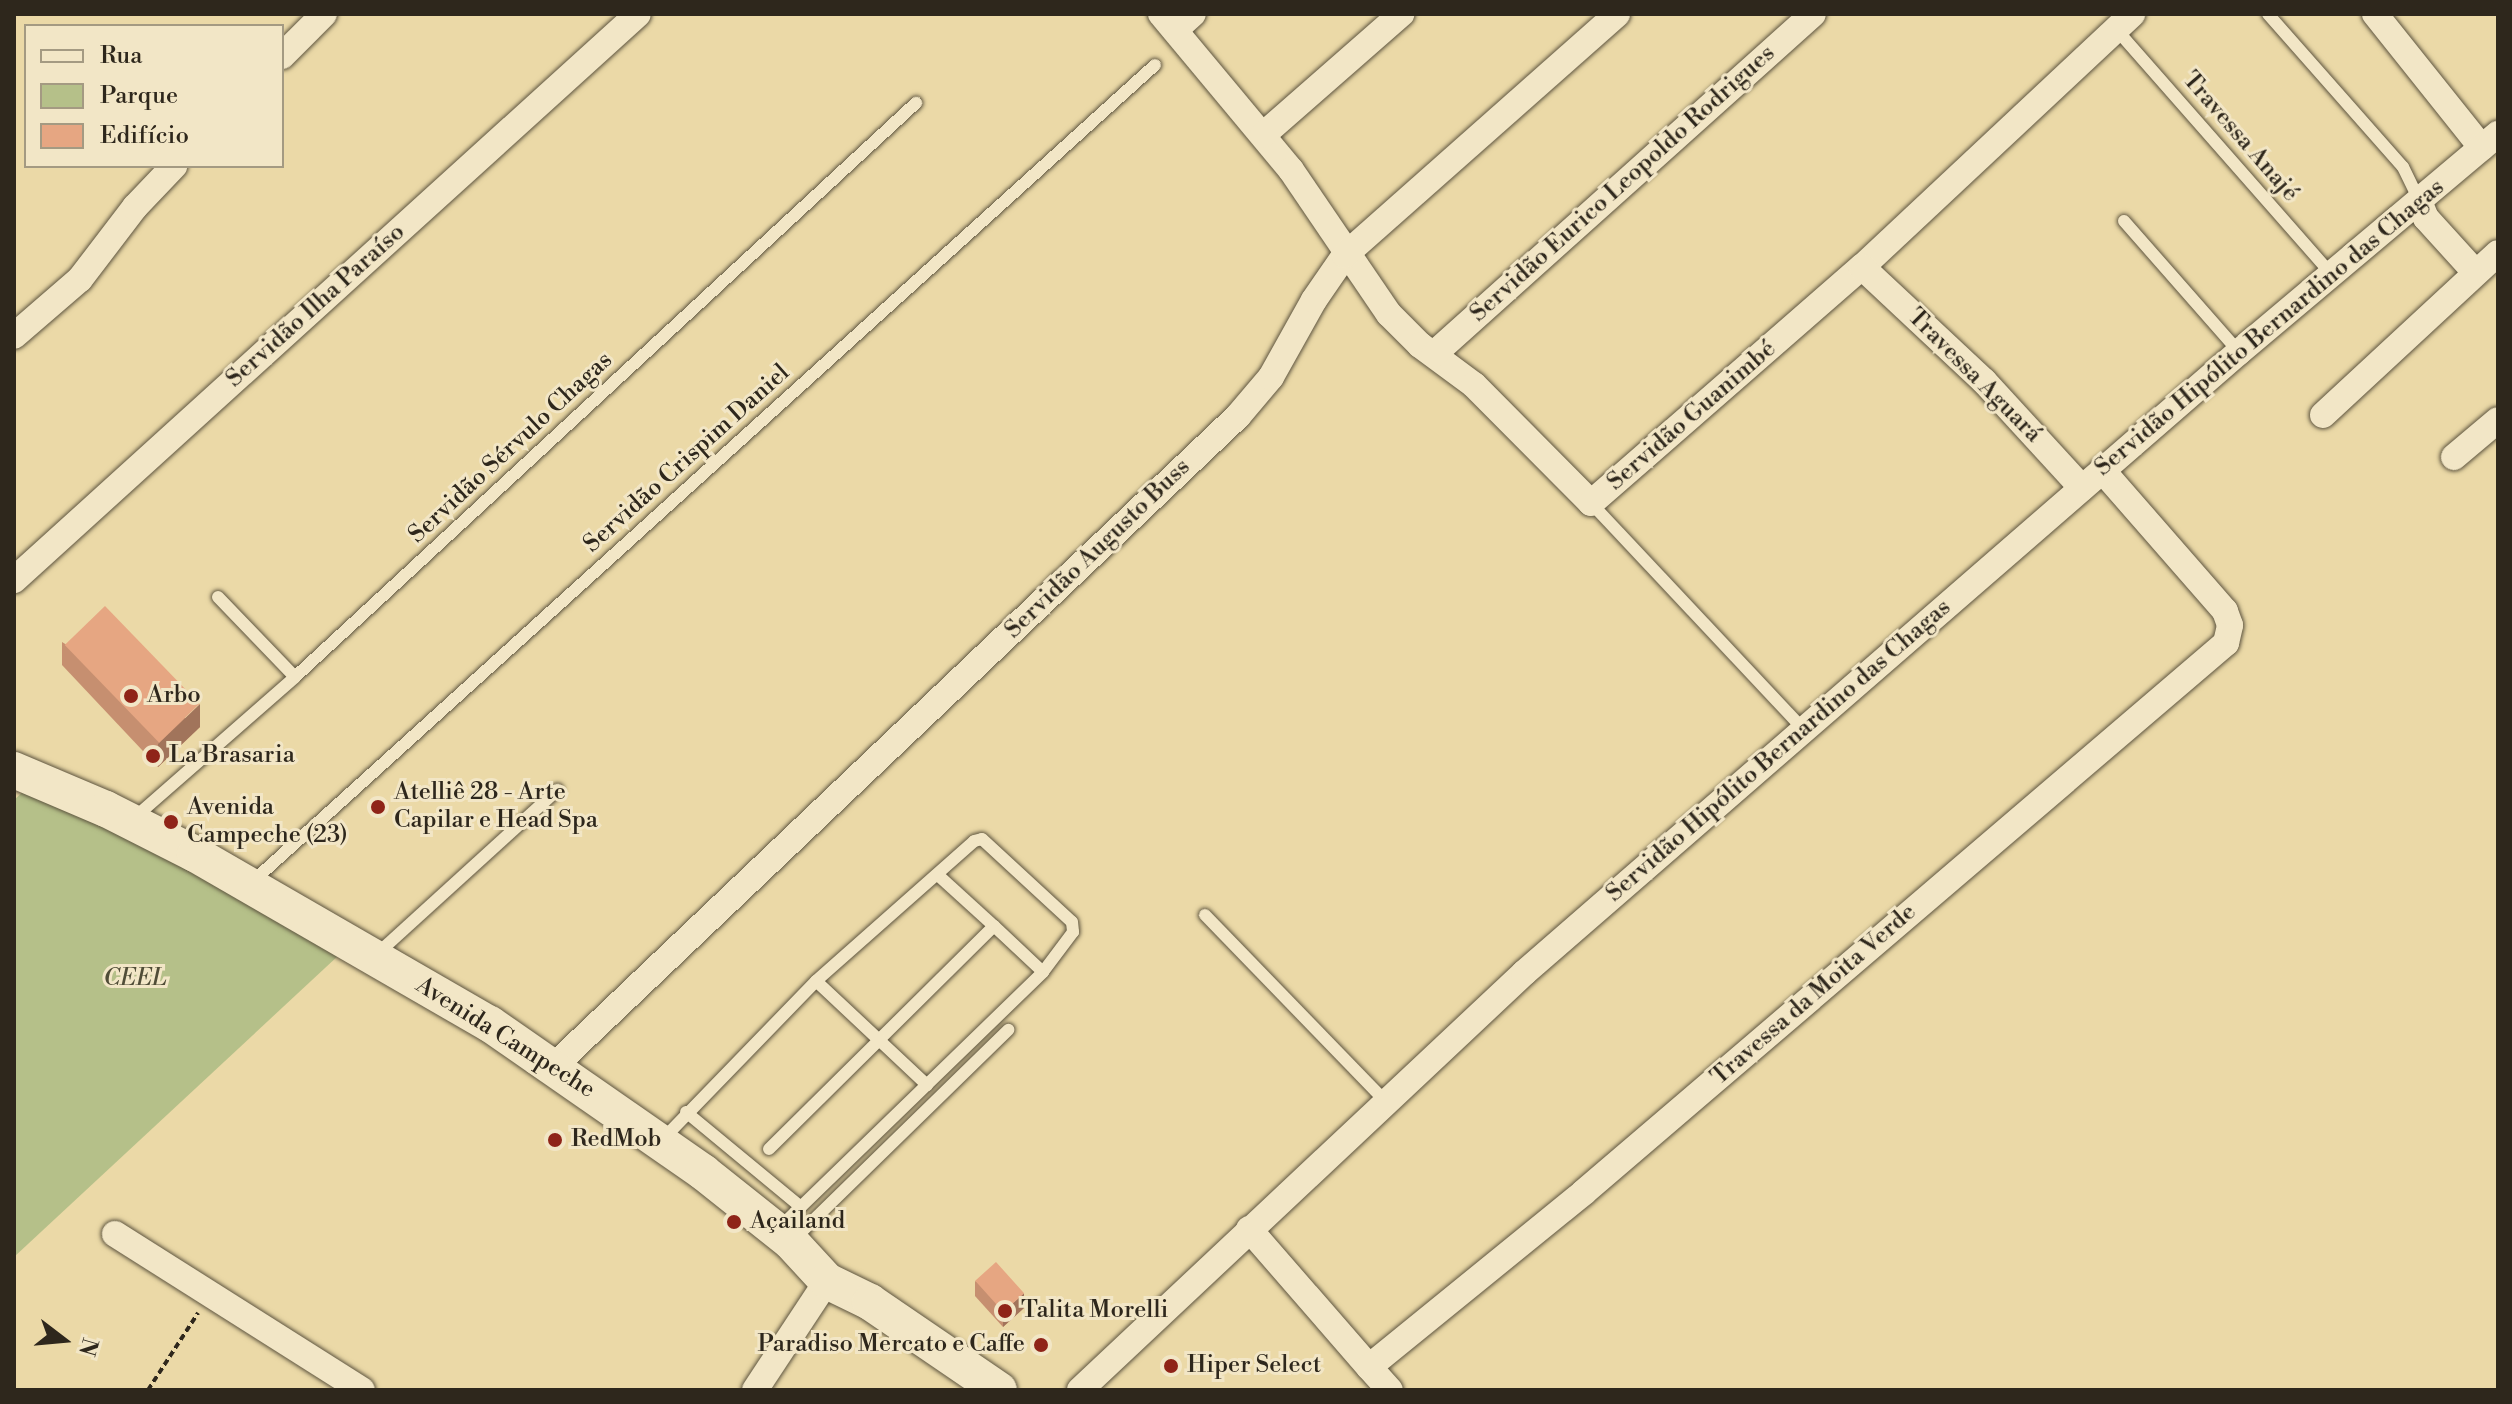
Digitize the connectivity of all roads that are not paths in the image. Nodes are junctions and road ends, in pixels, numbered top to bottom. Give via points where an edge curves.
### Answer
1 (324, 14) edge
2 (638, 14) edge
3 (1401, 14) edge
4 (1617, 14) edge
5 (1813, 14) edge
6 (2268, 14) edge
7 (2375, 14) edge
8 (1176, 19) edge
9 (2124, 22) edge
10 (284, 54) edge
11 (1155, 65) dead end
12 (916, 103) dead end
13 (1263, 135) junction
14 (2490, 141) edge
15 (172, 168) edge
16 (2419, 201) junction
17 (2124, 221) dead end
18 (2498, 253) edge
19 (1345, 255) junction
20 (1862, 267) junction
21 (2475, 272) junction
22 (2331, 274) junction
23 (14, 336) edge
24 (2239, 352) junction
25 (1434, 354) junction
26 (2323, 415) dead end
27 (2498, 420) edge
28 (2454, 457) dead end
29 (2102, 470) junction
30 (2082, 488) junction
31 (1591, 503) junction
32 (14, 580) edge
33 (218, 597) dead end
34 (295, 677) junction
35 (1804, 730) junction
36 (14, 770) edge
37 (557, 790) dead end
38 (131, 821) junction
39 (939, 876) junction
40 (248, 885) junction
41 (1205, 915) dead end
42 (994, 926) junction
43 (375, 957) junction
44 (1043, 972) junction
45 (816, 981) junction
46 (1008, 1030) dead end
47 (879, 1040) junction
48 (554, 1066) junction
49 (927, 1085) junction
50 (1385, 1101) junction
51 (686, 1112) junction
52 (660, 1141) junction
53 (769, 1149) dead end
54 (715, 1158) junction
55 (789, 1227) junction
56 (1249, 1229) junction
57 (115, 1234) dead end
58 (827, 1281) junction
59 (1369, 1367) junction
60 (362, 1390) edge
61 (755, 1390) edge
62 (999, 1390) edge
63 (1080, 1390) edge
64 (1390, 1390) edge

1 - 10 street
2 - 32 street, Servidão Ilha Paraíso
3 - 13 street
4 - 19 street, Servidão Augusto Buss
5 - 25 street, Servidão Eurico Leopoldo Rodrigues
6 - 16 lane via 2403,167
7 - 14 street
8 - 13 street, Servidão Guanimbé
9 - 20 street, Servidão Guanimbé
9 - 22 lane, Travessa Anajé
11 - 40 lane, Servidão Crispim Daniel
12 - 34 lane, Servidão Sérvulo Chagas
13 - 19 street, Servidão Guanimbé
14 - 16 street, Servidão Hipólito Bernardino das Chagas
15 - 23 street via 80,279
16 - 21 street via 2426,218
16 - 22 street, Servidão Hipólito Bernardino das Chagas
17 - 24 lane
18 - 21 street
19 - 25 street, Servidão Guanimbé via 1389,314
19 - 48 street, Servidão Augusto Buss via 1271,377 1238,416
20 - 30 street, Travessa Aguará via 1984,381
20 - 31 street, Servidão Guanimbé
21 - 26 street
22 - 24 street, Servidão Hipólito Bernardino das Chagas
24 - 29 street, Servidão Hipólito Bernardino das Chagas
25 - 31 street, Servidão Guanimbé via 1474,385
27 - 28 street
29 - 30 street, Servidão Hipólito Bernardino das Chagas
29 - 59 street, Travessa da Moita Verde via 2225,611 2230,625 2226,643 1584,1192
30 - 35 street, Servidão Hipólito Bernardino das Chagas
31 - 35 lane
33 - 34 lane
34 - 38 lane, Servidão Sérvulo Chagas
35 - 50 street, Servidão Hipólito Bernardino das Chagas
36 - 38 main road, Avenida Campeche
37 - 43 lane
38 - 40 main road, Avenida Campeche
39 - 42 lane
39 - 44 lane via 982,839 1072,922 1073,932
39 - 45 lane
40 - 43 main road, Avenida Campeche
41 - 50 lane
42 - 44 lane
42 - 47 lane
43 - 48 main road, Avenida Campeche
44 - 49 lane
45 - 47 lane
45 - 51 lane
46 - 55 lane
47 - 49 lane
47 - 53 lane
48 - 52 main road, Avenida Campeche
49 - 55 lane
50 - 56 street, Servidão Hipólito Bernardino das Chagas
51 - 52 lane
51 - 54 lane
52 - 54 main road, Avenida Campeche
54 - 55 main road, Avenida Campeche
55 - 58 main road, Avenida Campeche
56 - 59 street
56 - 63 street, Servidão Hipólito Bernardino das Chagas
57 - 60 street
58 - 61 street
58 - 62 main road, Avenida Campeche via 870,1302
59 - 64 street

